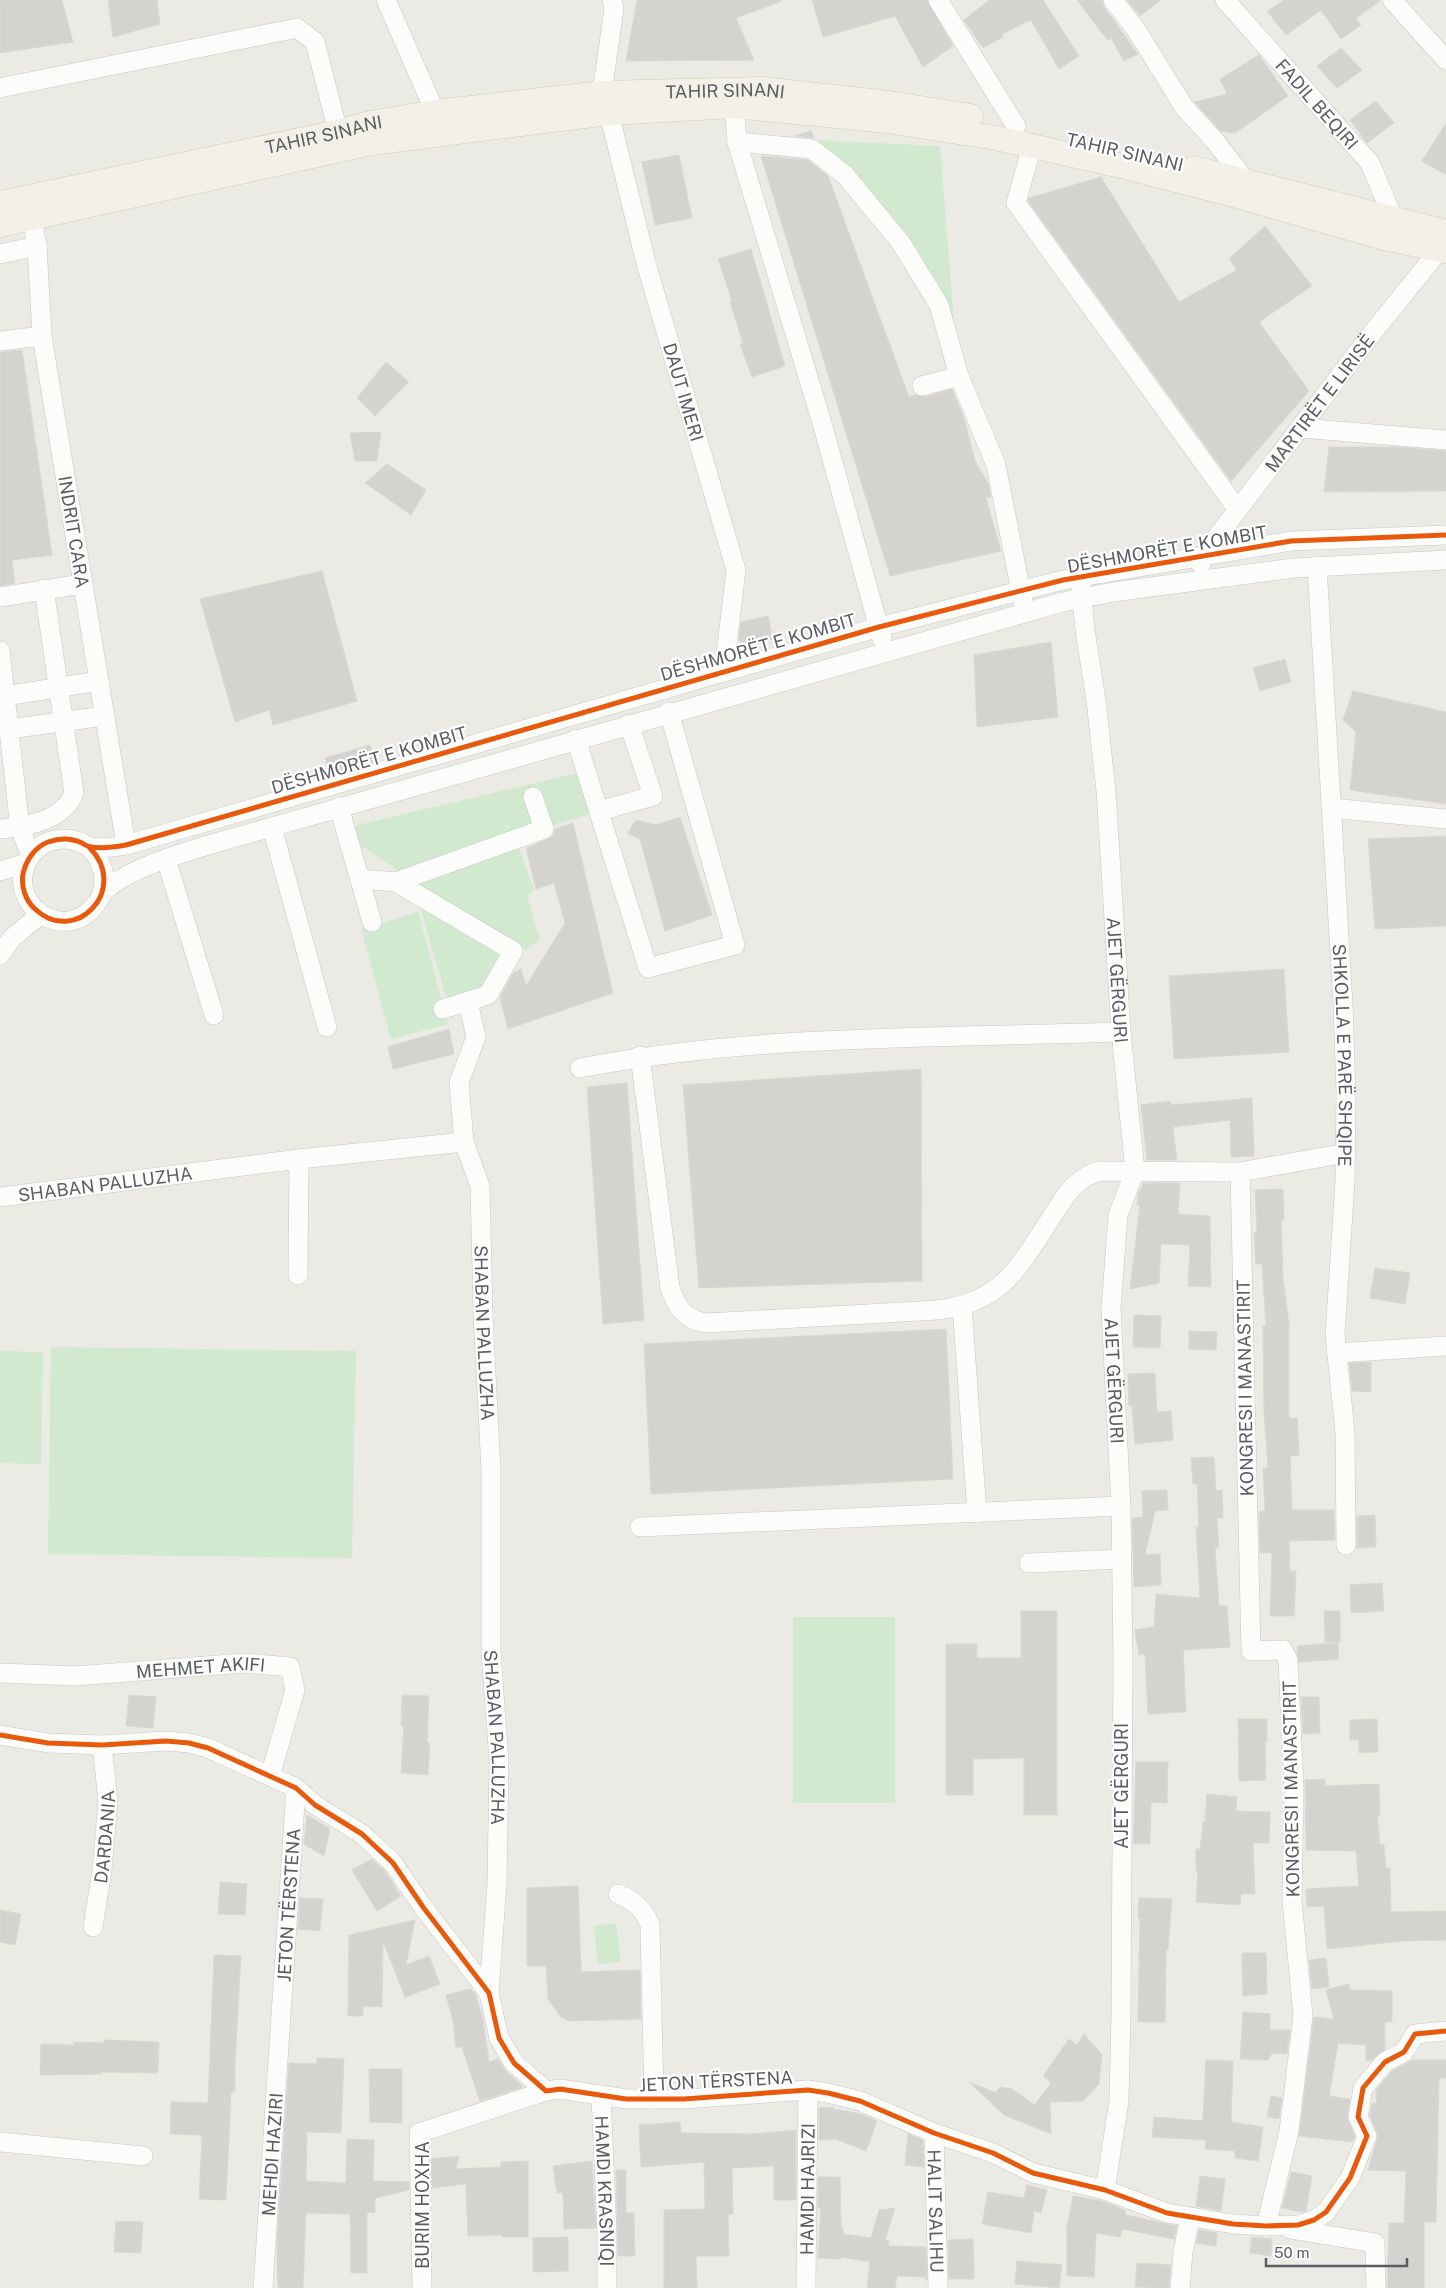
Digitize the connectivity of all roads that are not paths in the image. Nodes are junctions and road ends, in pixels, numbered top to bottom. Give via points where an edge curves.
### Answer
1 (386, 0) edge
2 (612, 0) edge
3 (938, 0) edge
4 (1113, 0) edge
5 (1225, 0) edge
6 (1392, 0) edge
7 (1446, 60) edge
8 (0, 88) edge
9 (605, 103) junction
10 (734, 106) junction
11 (435, 112) junction
12 (1016, 126) junction
13 (338, 132) junction
14 (737, 142) junction
15 (1032, 146) junction
16 (1246, 181) junction
17 (0, 203) edge
18 (32, 218) junction
19 (1393, 218) junction
20 (0, 224) edge
21 (1445, 243) edge
22 (36, 246) junction
23 (0, 254) edge
24 (42, 336) junction
25 (0, 342) edge
26 (959, 376) junction
27 (922, 386) dead end
28 (1300, 428) junction
29 (1446, 440) edge
30 (1238, 510) junction
31 (1446, 535) edge
32 (1201, 558) junction
33 (1446, 560) edge
34 (1317, 566) junction
35 (1080, 577) junction
36 (1200, 580) junction
37 (82, 584) junction
38 (44, 589) junction
39 (1021, 591) junction
40 (0, 597) edge
41 (1081, 598) junction
42 (1025, 612) junction
43 (879, 627) junction
44 (0, 651) edge
45 (885, 652) junction
46 (724, 671) junction
47 (98, 681) junction
48 (59, 688) junction
49 (5, 696) junction
50 (669, 712) junction
51 (104, 716) junction
52 (64, 722) junction
53 (629, 724) junction
54 (9, 729) junction
55 (512, 732) junction
56 (576, 739) junction
57 (517, 756) junction
58 (305, 792) junction
59 (532, 797) dead end
60 (339, 807) junction
61 (1331, 808) junction
62 (599, 811) junction
63 (312, 815) junction
64 (1446, 819) edge
65 (272, 827) junction
66 (20, 828) junction
67 (0, 829) edge
68 (126, 844) junction
69 (89, 847) junction
70 (29, 859) junction
71 (166, 859) junction
72 (0, 871) edge
73 (360, 880) junction
74 (396, 882) junction
75 (103, 892) junction
76 (41, 914) junction
77 (372, 922) dead end
78 (0, 955) edge
79 (468, 1001) junction
80 (443, 1009) dead end
81 (214, 1015) dead end
82 (327, 1027) dead end
83 (1121, 1032) junction
84 (640, 1056) junction
85 (580, 1068) dead end
86 (464, 1142) junction
87 (1346, 1153) junction
88 (299, 1159) junction
89 (1135, 1171) junction
90 (1240, 1172) junction
91 (0, 1197) edge
92 (298, 1275) dead end
93 (962, 1306) junction
94 (1446, 1346) edge
95 (1337, 1353) junction
96 (1121, 1506) junction
97 (977, 1512) junction
98 (640, 1528) dead end
99 (1346, 1545) dead end
100 (1121, 1560) junction
101 (1029, 1563) dead end
102 (0, 1673) edge
103 (0, 1735) edge
104 (102, 1745) junction
105 (270, 1776) junction
106 (296, 1788) junction
107 (618, 1894) dead end
108 (93, 1927) dead end
109 (489, 1993) junction
110 (279, 2022) joint
111 (1446, 2031) edge
112 (808, 2090) junction
113 (546, 2091) junction
114 (601, 2095) junction
115 (654, 2099) junction
116 (934, 2133) junction
117 (0, 2142) edge
118 (143, 2156) dead end
119 (1105, 2190) junction
120 (1190, 2218) junction
121 (1272, 2226) junction
122 (263, 2288) edge
123 (422, 2288) edge
124 (607, 2288) edge
125 (806, 2288) edge
126 (938, 2288) edge
127 (1180, 2288) edge
128 (1376, 2288) edge

1 - 11 street
2 - 9 street via 614,10
3 - 12 street
4 - 16 street via 1137,31 1184,108
5 - 19 street, FADIL BEQIRI via 1370,163
6 - 7 street
8 - 13 street via 297,28 316,42
9 - 10 main road, TAHIR SINANI
9 - 11 main road, TAHIR SINANI
9 - 12 main road, TAHIR SINANI via 762,89 889,103
9 - 18 main road, TAHIR SINANI via 371,143
9 - 46 street, DAUT IMERI via 646,263 736,570
10 - 14 street
10 - 15 main road, TAHIR SINANI via 953,130
11 - 13 main road, TAHIR SINANI
12 - 16 main road, TAHIR SINANI
13 - 17 main road, TAHIR SINANI
14 - 26 street via 812,149 845,175 901,243 939,305
14 - 43 street via 822,423
15 - 21 main road, TAHIR SINANI via 1237,196 1384,238
15 - 30 street via 1016,204
16 - 19 main road, TAHIR SINANI
18 - 20 main road, TAHIR SINANI
18 - 22 street, INDRIT CARA
19 - 21 main road, TAHIR SINANI
21 - 28 street, MARTIRËT E LIRISË
22 - 23 street
22 - 24 street, INDRIT CARA
24 - 25 street
24 - 37 street, INDRIT CARA
26 - 27 street
26 - 39 street via 996,465
28 - 29 street
28 - 30 street, MARTIRËT E LIRISË
30 - 32 street, MARTIRËT E LIRISË
31 - 32 street, DËSHMORËT E KOMBIT via 1291,541
32 - 35 street, DËSHMORËT E KOMBIT
32 - 36 street
33 - 34 street, DËSHMORËT E KOMBIT
34 - 36 street, DËSHMORËT E KOMBIT
34 - 61 street, SHKOLLA E PARË SHQIPE
35 - 39 street, DËSHMORËT E KOMBIT
35 - 41 street, AJET GËRGURI
36 - 41 street, DËSHMORËT E KOMBIT
37 - 38 street
37 - 47 street, INDRIT CARA
38 - 40 street
38 - 48 street
39 - 42 street
39 - 43 street, DËSHMORËT E KOMBIT
41 - 42 street, DËSHMORËT E KOMBIT
41 - 83 street, AJET GËRGURI via 1106,791
42 - 45 street, DËSHMORËT E KOMBIT
43 - 45 street
43 - 46 street, DËSHMORËT E KOMBIT
44 - 49 street
45 - 50 street, DËSHMORËT E KOMBIT
46 - 55 street, DËSHMORËT E KOMBIT
47 - 48 street
47 - 51 street, INDRIT CARA
48 - 49 street
48 - 52 street
49 - 54 street
50 - 53 street, DËSHMORËT E KOMBIT
50 - 62 street via 735,946 648,968
51 - 52 street
51 - 68 street, INDRIT CARA
52 - 54 street
52 - 66 street via 74,793 71,803 61,812
53 - 56 street, DËSHMORËT E KOMBIT
53 - 62 street via 653,796
54 - 66 street
55 - 57 street
55 - 58 street, DËSHMORËT E KOMBIT
56 - 57 street, DËSHMORËT E KOMBIT
56 - 62 street
57 - 60 street, DËSHMORËT E KOMBIT
58 - 63 street
58 - 68 street, DËSHMORËT E KOMBIT
59 - 74 street via 544,829
60 - 63 street, DËSHMORËT E KOMBIT
60 - 73 street
61 - 64 street
61 - 87 street, SHKOLLA E PARË SHQIPE via 1344,1004
63 - 65 street, DËSHMORËT E KOMBIT
65 - 71 street, DËSHMORËT E KOMBIT
65 - 82 street
66 - 67 street
66 - 70 street
68 - 69 street, DËSHMORËT E KOMBIT
69 - 70 street via 69,839 58,839 38,848
69 - 75 street via 104,872
70 - 72 street
70 - 76 street via 23,878 25,894
71 - 75 street, DËSHMORËT E KOMBIT via 113,882
71 - 81 street
73 - 74 street
73 - 77 street
74 - 79 street via 514,951 488,995
75 - 76 street via 92,910 72,920 62,921
76 - 78 street via 12,938
79 - 80 street
79 - 86 street via 476,1037 459,1082
83 - 84 street via 806,1042
83 - 89 street, AJET GËRGURI
84 - 85 street
84 - 93 street via 670,1288 678,1306 690,1318 707,1323
86 - 88 street, SHABAN PALLUZHA
86 - 109 street, SHABAN PALLUZHA via 480,1186 491,1470 492,1652 499,1761 497,1883
87 - 90 street
87 - 95 street, SHKOLLA E PARË SHQIPE via 1335,1335
88 - 91 street, SHABAN PALLUZHA
88 - 92 street
89 - 90 street
89 - 93 street via 1098,1171 1077,1182 1005,1284
89 - 96 street, AJET GËRGURI via 1118,1215 1111,1309
90 - 121 street, KONGRESI I MANASTIRIT via 1251,1651 1283,1650 1288,1660 1294,1814 1292,1900 1303,2016 1289,2131
93 - 97 street
94 - 95 street
95 - 99 street, SHKOLLA E PARË SHQIPE via 1345,1432
96 - 97 street
96 - 100 street, AJET GËRGURI
97 - 98 street
100 - 101 street
100 - 119 street, AJET GËRGURI via 1119,2092
102 - 105 street, MEHMET AKIFI via 75,1676 244,1663 290,1667 294,1690
103 - 104 street via 48,1743
104 - 105 street via 166,1740 189,1743 208,1748
104 - 108 street, DARDANIA via 108,1801
105 - 106 street
106 - 109 street via 315,1805 362,1834 393,1863
106 - 110 street, JETON TËRSTENA
107 - 115 street via 641,1908 650,1925
109 - 113 street via 499,2038 514,2063
110 - 122 street, MEHDI HAZIRI
111 - 121 street, JETON TËRSTENA via 1414,2034 1404,2052 1385,2062 1363,2088 1358,2117 1367,2136 1350,2178 1326,2212 1298,2225
112 - 115 street, JETON TËRSTENA
112 - 116 street, JETON TËRSTENA via 860,2101
112 - 125 street, HAMDI HAJRIZI
113 - 114 street, JETON TËRSTENA via 560,2089
113 - 123 street, BURIM HOXHA via 420,2133
114 - 115 street, JETON TËRSTENA
114 - 124 street, HAMDI KRASNIQI
116 - 119 street, JETON TËRSTENA via 993,2153 1033,2173
116 - 126 street, HALIT SALIHU
117 - 118 street
119 - 120 street, JETON TËRSTENA
120 - 121 street, JETON TËRSTENA
120 - 127 street
121 - 128 street via 1375,2243

